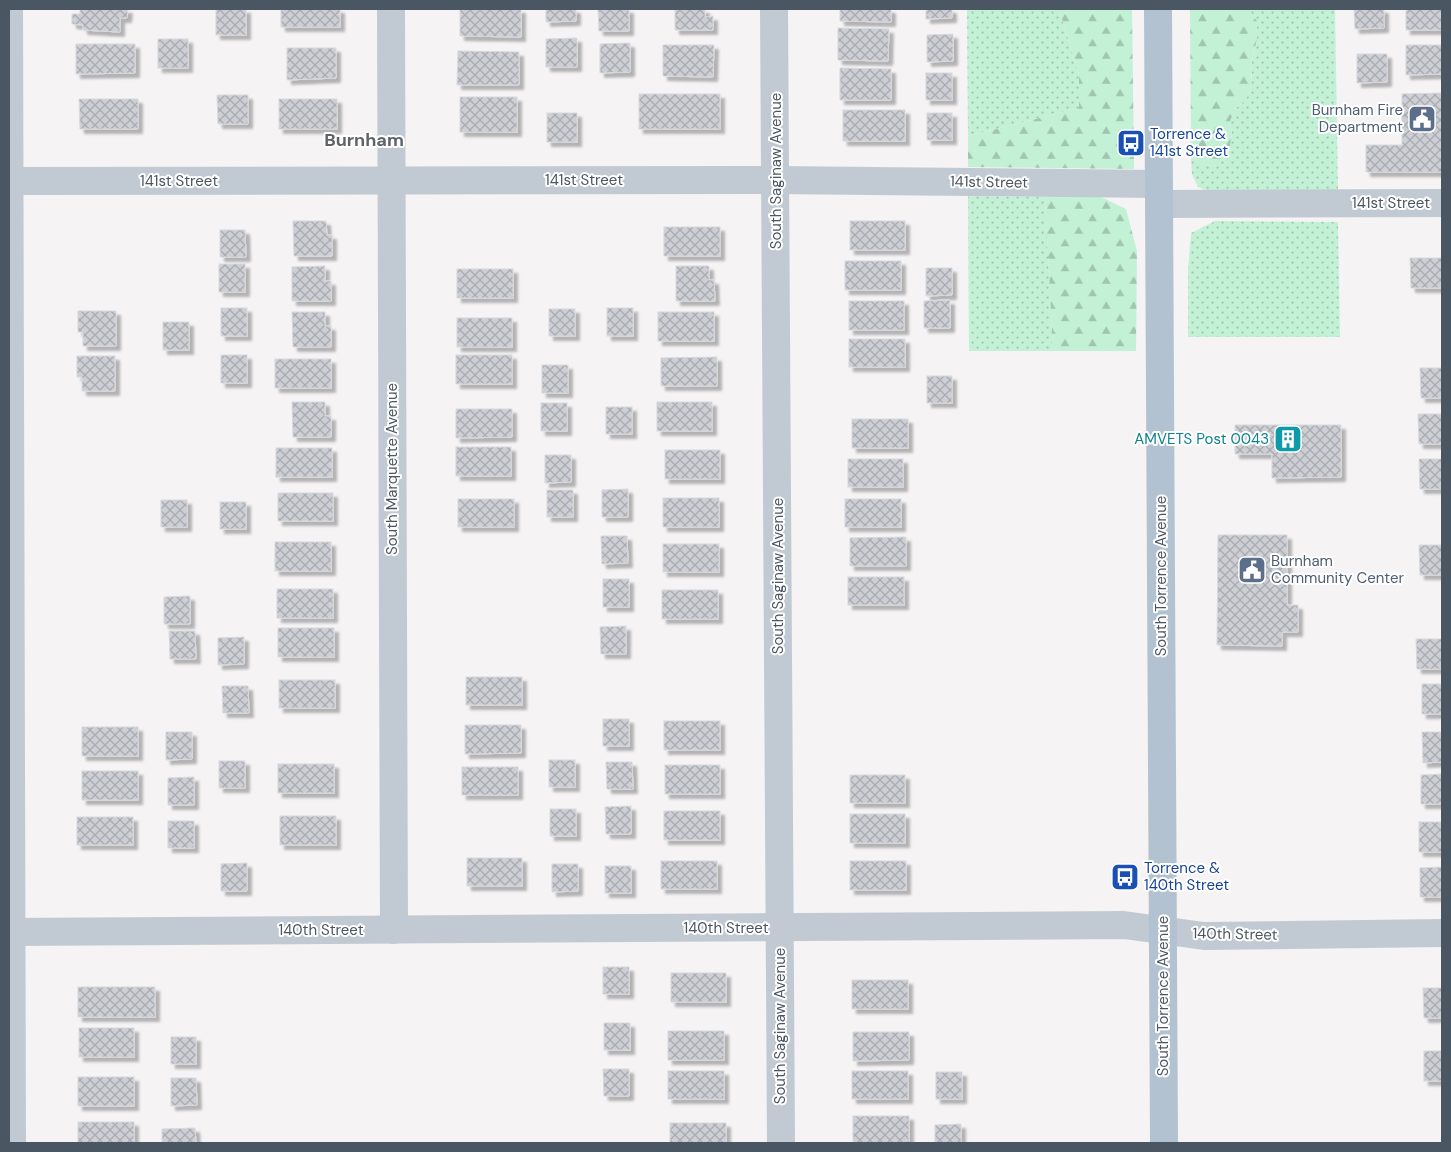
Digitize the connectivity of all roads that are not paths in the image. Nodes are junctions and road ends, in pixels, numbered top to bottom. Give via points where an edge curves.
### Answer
1 (9, 9) edge
2 (390, 9) edge
3 (774, 9) edge
4 (1158, 9) edge
5 (391, 180) junction
6 (776, 180) junction
7 (9, 181) edge
8 (1159, 194) junction
9 (1442, 203) edge
10 (780, 928) junction
11 (394, 930) junction
12 (1163, 930) junction
13 (10, 932) edge
14 (1442, 933) edge
15 (12, 1143) edge
16 (781, 1143) edge
17 (1164, 1143) edge

1 - 7 street
2 - 5 street, South Marquette Avenue
3 - 6 street, South Saginaw Avenue
4 - 8 main road, South Torrence Avenue
5 - 6 street, 141st Street
5 - 7 street, 141st Street
5 - 11 street, South Marquette Avenue
6 - 8 street, 141st Street
6 - 10 street, South Saginaw Avenue
7 - 13 street
8 - 9 street, 141st Street
8 - 12 main road, South Torrence Avenue
10 - 11 street, 140th Street
10 - 12 street, 140th Street via 1124,925
10 - 16 street, South Saginaw Avenue
11 - 13 street, 140th Street
12 - 14 street, 140th Street via 1204,936
12 - 17 main road, South Torrence Avenue
13 - 15 street

